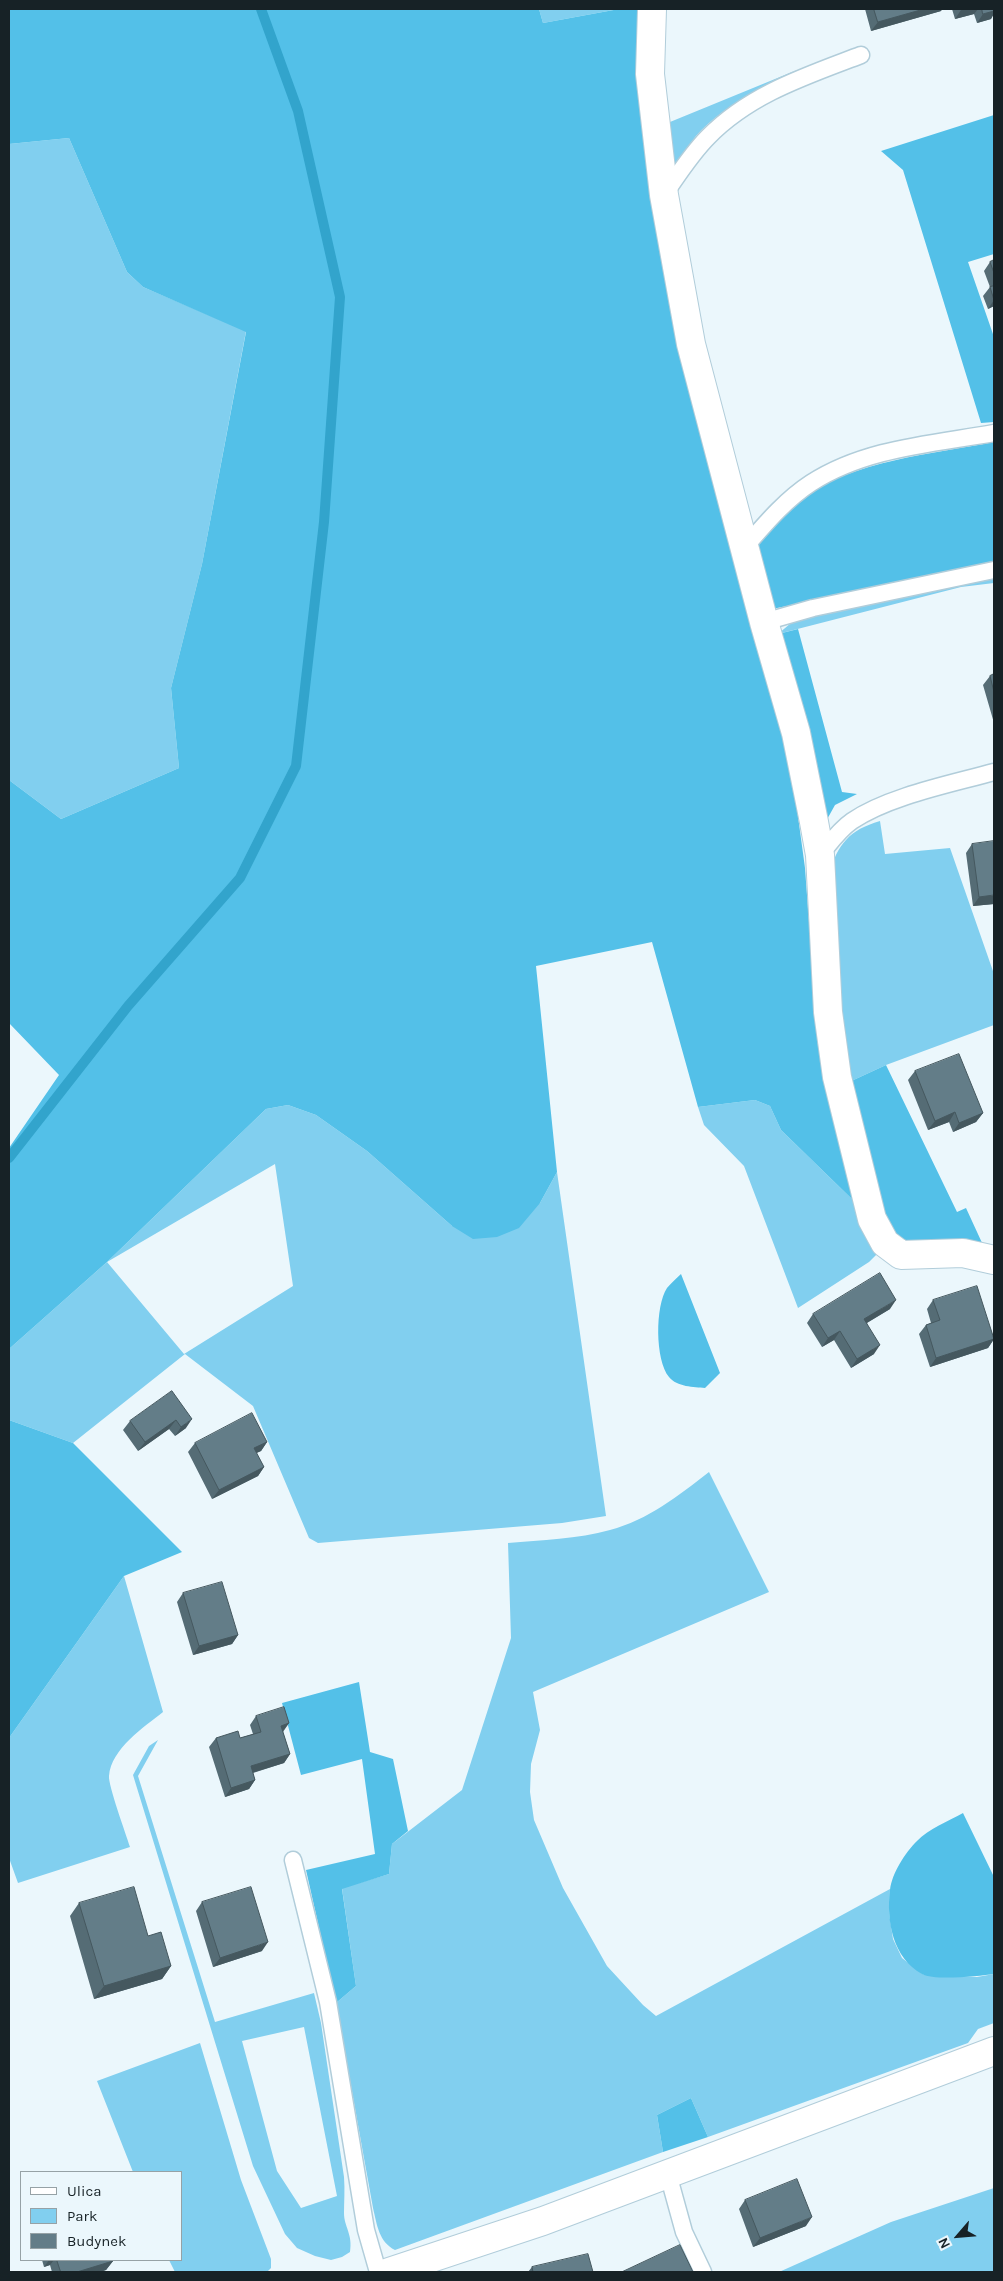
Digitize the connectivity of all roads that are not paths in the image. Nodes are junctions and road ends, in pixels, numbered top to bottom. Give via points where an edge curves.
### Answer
1 (652, 9) edge
2 (861, 55) dead end
3 (664, 195) junction
4 (994, 434) edge
5 (745, 547) junction
6 (994, 570) edge
7 (764, 622) junction
8 (994, 772) edge
9 (820, 855) junction
10 (994, 1257) edge
11 (293, 1860) dead end
12 (994, 2051) edge
13 (668, 2174) junction
14 (378, 2272) edge
15 (390, 2272) edge
16 (703, 2272) edge

1 - 3 street via 650,74
2 - 3 lane via 776,89 735,113 707,138
3 - 5 street via 691,344
4 - 5 lane via 901,449 856,460 833,470 788,500
5 - 7 street
6 - 7 lane via 813,608
7 - 9 street via 796,733
8 - 9 lane via 871,810 838,833
9 - 10 street via 824,962 837,1077 878,1233 885,1243 910,1257 946,1252
11 - 14 lane via 328,2002 366,2230
12 - 13 street
13 - 15 street via 544,2221
13 - 16 lane via 684,2232

